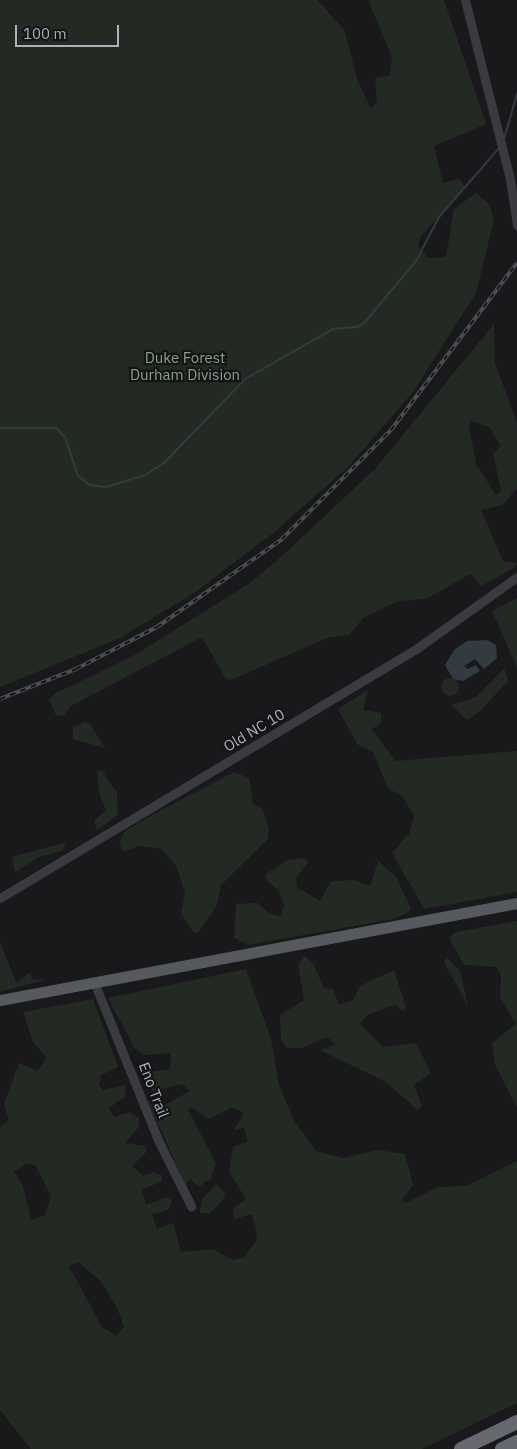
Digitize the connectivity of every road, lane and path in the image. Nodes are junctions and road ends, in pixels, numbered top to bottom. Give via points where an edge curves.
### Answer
1 (465, 0) edge
2 (517, 225) edge
3 (517, 576) edge
4 (0, 898) edge
5 (517, 903) edge
6 (94, 982) junction
7 (0, 1000) edge
8 (191, 1206) dead end
9 (517, 1422) edge
10 (517, 1442) edge
11 (461, 1449) edge
12 (502, 1449) edge

1 - 2 street
3 - 4 street, Old NC 10 via 416,649
5 - 6 main road
6 - 7 main road
6 - 8 street, Eno Trail via 159,1142
9 - 11 highway
10 - 12 highway

